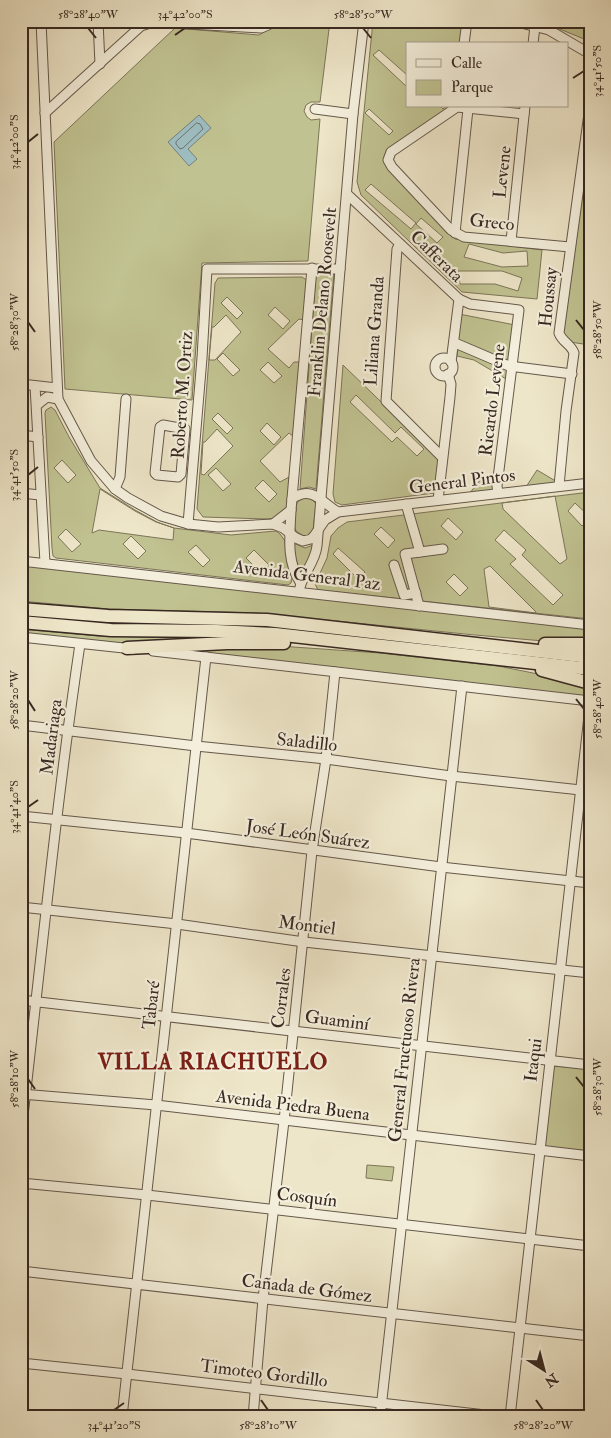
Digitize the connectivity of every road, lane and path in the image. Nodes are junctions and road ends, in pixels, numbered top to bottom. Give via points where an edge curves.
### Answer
1 (41, 21) edge
2 (98, 21) edge
3 (270, 21) edge
4 (364, 21) edge
5 (467, 21) edge
6 (513, 21) edge
7 (153, 22) edge
8 (211, 23) edge
9 (535, 26) junction
10 (464, 42) edge
11 (533, 42) edge
12 (590, 54) edge
13 (100, 64) junction
14 (590, 106) edge
15 (456, 108) edge
16 (462, 108) edge
17 (315, 109) dead end
18 (468, 109) junction
19 (525, 110) edge
20 (45, 113) junction
21 (353, 114) junction
22 (347, 194) junction
23 (454, 233) junction
24 (511, 241) junction
25 (400, 244) junction
26 (570, 247) junction
27 (312, 268) junction
28 (340, 268) junction
29 (459, 299) junction
30 (519, 310) joint
31 (455, 343) junction
32 (451, 362) junction
33 (513, 367) junction
34 (448, 374) junction
35 (572, 374) junction
36 (21, 384) edge
37 (35, 386) junction
38 (57, 388) junction
39 (58, 398) junction
40 (126, 399) dead end
41 (37, 404) junction
42 (21, 435) edge
43 (38, 437) junction
44 (183, 452) junction
45 (193, 454) junction
46 (442, 457) junction
47 (590, 483) edge
48 (559, 486) junction
49 (115, 488) junction
50 (21, 493) edge
51 (498, 493) junction
52 (40, 495) junction
53 (320, 499) junction
54 (292, 500) junction
55 (438, 500) junction
56 (406, 504) junction
57 (291, 510) junction
58 (338, 512) junction
59 (188, 524) junction
60 (273, 524) junction
61 (318, 532) junction
62 (290, 533) junction
63 (443, 549) dead end
64 (420, 552) junction
65 (21, 561) edge
66 (45, 563) junction
67 (394, 565) dead end
68 (300, 582) junction
69 (299, 592) junction
70 (416, 593) junction
71 (419, 606) junction
72 (21, 608) edge
73 (21, 622) edge
74 (590, 625) edge
75 (21, 637) edge
76 (80, 644) junction
77 (363, 644) junction
78 (590, 644) edge
79 (127, 648) junction
80 (475, 650) junction
81 (206, 657) junction
82 (590, 657) edge
83 (590, 668) edge
84 (335, 672) junction
85 (590, 683) edge
86 (462, 686) junction
87 (590, 701) edge
88 (590, 707) edge
89 (21, 725) edge
90 (68, 730) junction
91 (196, 746) junction
92 (326, 760) junction
93 (451, 776) junction
94 (585, 790) edge
95 (21, 816) edge
96 (58, 820) junction
97 (186, 834) junction
98 (312, 851) junction
99 (441, 867) junction
100 (569, 881) junction
101 (590, 883) edge
102 (21, 907) edge
103 (46, 910) junction
104 (176, 924) junction
105 (304, 942) junction
106 (431, 956) junction
107 (560, 970) junction
108 (590, 973) edge
109 (21, 1000) edge
110 (36, 1002) junction
111 (166, 1017) junction
112 (293, 1031) junction
113 (421, 1046) junction
114 (550, 1060) junction
115 (590, 1065) edge
116 (23, 1094) edge
117 (156, 1105) junction
118 (284, 1121) junction
119 (21, 1133) edge
120 (411, 1135) junction
121 (539, 1150) junction
122 (590, 1156) edge
123 (21, 1183) edge
124 (147, 1195) junction
125 (274, 1210) junction
126 (402, 1225) junction
127 (530, 1240) junction
128 (590, 1246) edge
129 (21, 1271) edge
130 (137, 1285) junction
131 (263, 1300) junction
132 (391, 1314) junction
133 (521, 1328) junction
134 (590, 1336) edge
135 (21, 1363) edge
136 (127, 1374) junction
137 (255, 1388) junction
138 (382, 1404) junction
139 (122, 1417) edge
140 (253, 1417) edge
141 (380, 1417) edge
142 (503, 1417) edge
143 (510, 1417) edge

1 - 20 street
2 - 13 street
3 - 8 street via 261,28
4 - 21 street, Franklin Delano Roosevelt
5 - 10 street
6 - 9 street
7 - 8 street
7 - 13 street via 141,26
9 - 11 street
9 - 12 street via 556,33
13 - 20 street
14 - 26 street, Houssay
15 - 23 street, Greco via 389,155 388,160
16 - 18 street
17 - 21 street
18 - 19 street
18 - 23 street
19 - 24 street, Levene
20 - 38 street
21 - 22 street, Franklin Delano Roosevelt
22 - 25 street, Cafferata
22 - 28 street, Franklin Delano Roosevelt
23 - 24 street, Greco via 464,237
24 - 26 street, Greco
25 - 29 street, Cafferata
25 - 46 street, Liliana Granda via 397,249 386,401
26 - 35 street, Houssay via 559,333 573,349
27 - 28 street
27 - 45 street, Roberto M. Ortiz via 207,269
27 - 54 street, Franklin Delano Roosevelt
28 - 53 street, Franklin Delano Roosevelt
29 - 30 street, Cafferata via 470,304
29 - 31 street
30 - 33 street, Ricardo Levene
31 - 32 street
31 - 33 street
32 - 34 street via 452,370
32 - 34 street via 442,358 435,366 440,375
33 - 35 street
33 - 51 street, Ricardo Levene
34 - 46 street via 451,391
35 - 48 street, Houssay
36 - 37 street
37 - 38 street
37 - 41 street
38 - 39 street
39 - 41 street via 47,397
39 - 49 street via 91,461
40 - 49 street via 120,478
41 - 43 street
42 - 43 street
43 - 52 street
44 - 44 street via 180,476 155,473 162,425 185,429
44 - 45 street
45 - 59 street, Roberto M. Ortiz
46 - 55 street
47 - 48 street, General Pintos
48 - 51 street, General Pintos
49 - 59 street via 161,516
50 - 52 street
51 - 55 street, General Pintos
52 - 66 street
53 - 54 street via 309,493
53 - 58 street
53 - 61 street, Franklin Delano Roosevelt
54 - 57 street, Franklin Delano Roosevelt
55 - 56 street, General Pintos
56 - 58 street, General Pintos
56 - 64 street
57 - 60 street
57 - 62 street, Franklin Delano Roosevelt
58 - 61 street via 325,520
59 - 60 street via 218,527
60 - 62 street
61 - 62 street via 303,541
61 - 68 street, Franklin Delano Roosevelt via 315,559
62 - 68 street, Franklin Delano Roosevelt via 290,559
63 - 64 street
64 - 70 street via 405,554
65 - 66 street, Avenida General Paz
66 - 69 street, Avenida General Paz
67 - 70 street via 404,595
68 - 69 street, Franklin Delano Roosevelt
69 - 71 street, Avenida General Paz
70 - 71 street
71 - 74 street, Avenida General Paz
72 - 80 highway via 108,616 267,620
73 - 77 highway via 111,630 248,632
75 - 76 street
76 - 79 street
76 - 90 street, Madariaga
77 - 79 highway via 253,642
77 - 80 highway
78 - 80 highway
79 - 81 street
80 - 82 highway
80 - 83 highway
80 - 85 highway
81 - 84 street
81 - 91 street, Tabaré
84 - 86 street
84 - 92 street, Corrales
86 - 87 street
86 - 93 street, General Fructuoso Rivera
88 - 94 street, Itaqui
89 - 90 street, Saladillo
90 - 91 street, Saladillo
90 - 96 street, Madariaga
91 - 92 street, Saladillo
91 - 97 street, Tabaré
92 - 93 street, Saladillo
92 - 98 street, Corrales
93 - 94 street, Saladillo
93 - 99 street, General Fructuoso Rivera
94 - 100 street, Itaqui
95 - 96 street, José León Suárez
96 - 97 street, José León Suárez
96 - 103 street, Madariaga
97 - 98 street, José León Suárez
97 - 104 street, Tabaré
98 - 99 street, José León Suárez
98 - 105 street, Corrales
99 - 100 street, José León Suárez
99 - 106 street, General Fructuoso Rivera
100 - 101 street, José León Suárez
100 - 107 street, Itaqui
102 - 103 street, Montiel
103 - 104 street, Montiel
103 - 110 street, Madariaga
104 - 105 street, Montiel
104 - 111 street, Tabaré
105 - 106 street, Montiel
105 - 112 street, Corrales
106 - 107 street, Montiel
106 - 113 street, General Fructuoso Rivera
107 - 108 street, Montiel
107 - 114 street, Itaqui
109 - 110 street, Guaminí
110 - 111 street, Guaminí
110 - 116 street, Madariaga
111 - 112 street, Guaminí
111 - 117 street, Tabaré
112 - 113 street, Guaminí
112 - 118 street, Corrales
113 - 114 street, Guaminí
113 - 120 street, General Fructuoso Rivera
114 - 115 street, Guaminí
114 - 121 street, Itaqui
116 - 117 street, Avenida Piedra Buena
116 - 119 street, Madariaga
117 - 118 street, Avenida Piedra Buena
117 - 124 street, Tabaré
118 - 120 street, Avenida Piedra Buena
118 - 125 street, Corrales
120 - 121 street, Avenida Piedra Buena
120 - 126 street, General Fructuoso Rivera
121 - 122 street, Avenida Piedra Buena
121 - 127 street, Itaqui
123 - 124 street, Cosquín
124 - 125 street, Cosquín
124 - 130 street, Tabaré
125 - 126 street, Cosquín
125 - 131 street, Corrales
126 - 127 street, Cosquín
126 - 132 street, General Fructuoso Rivera
127 - 128 street, Cosquín
127 - 133 street, Itaqui
129 - 130 street, Cañada de Gómez
130 - 131 street, Cañada de Gómez
130 - 136 street, Tabaré
131 - 132 street, Cañada de Gómez
131 - 137 street, Corrales
132 - 133 street, Cañada de Gómez
132 - 138 street, General Fructuoso Rivera
133 - 134 street, Cañada de Gómez
133 - 143 street, Itaqui
135 - 136 street, Timoteo Gordillo
136 - 137 street, Timoteo Gordillo
136 - 139 street, Tabaré
137 - 138 street, Timoteo Gordillo
137 - 140 street, Corrales
138 - 141 street, General Fructuoso Rivera
138 - 142 street, Timoteo Gordillo

